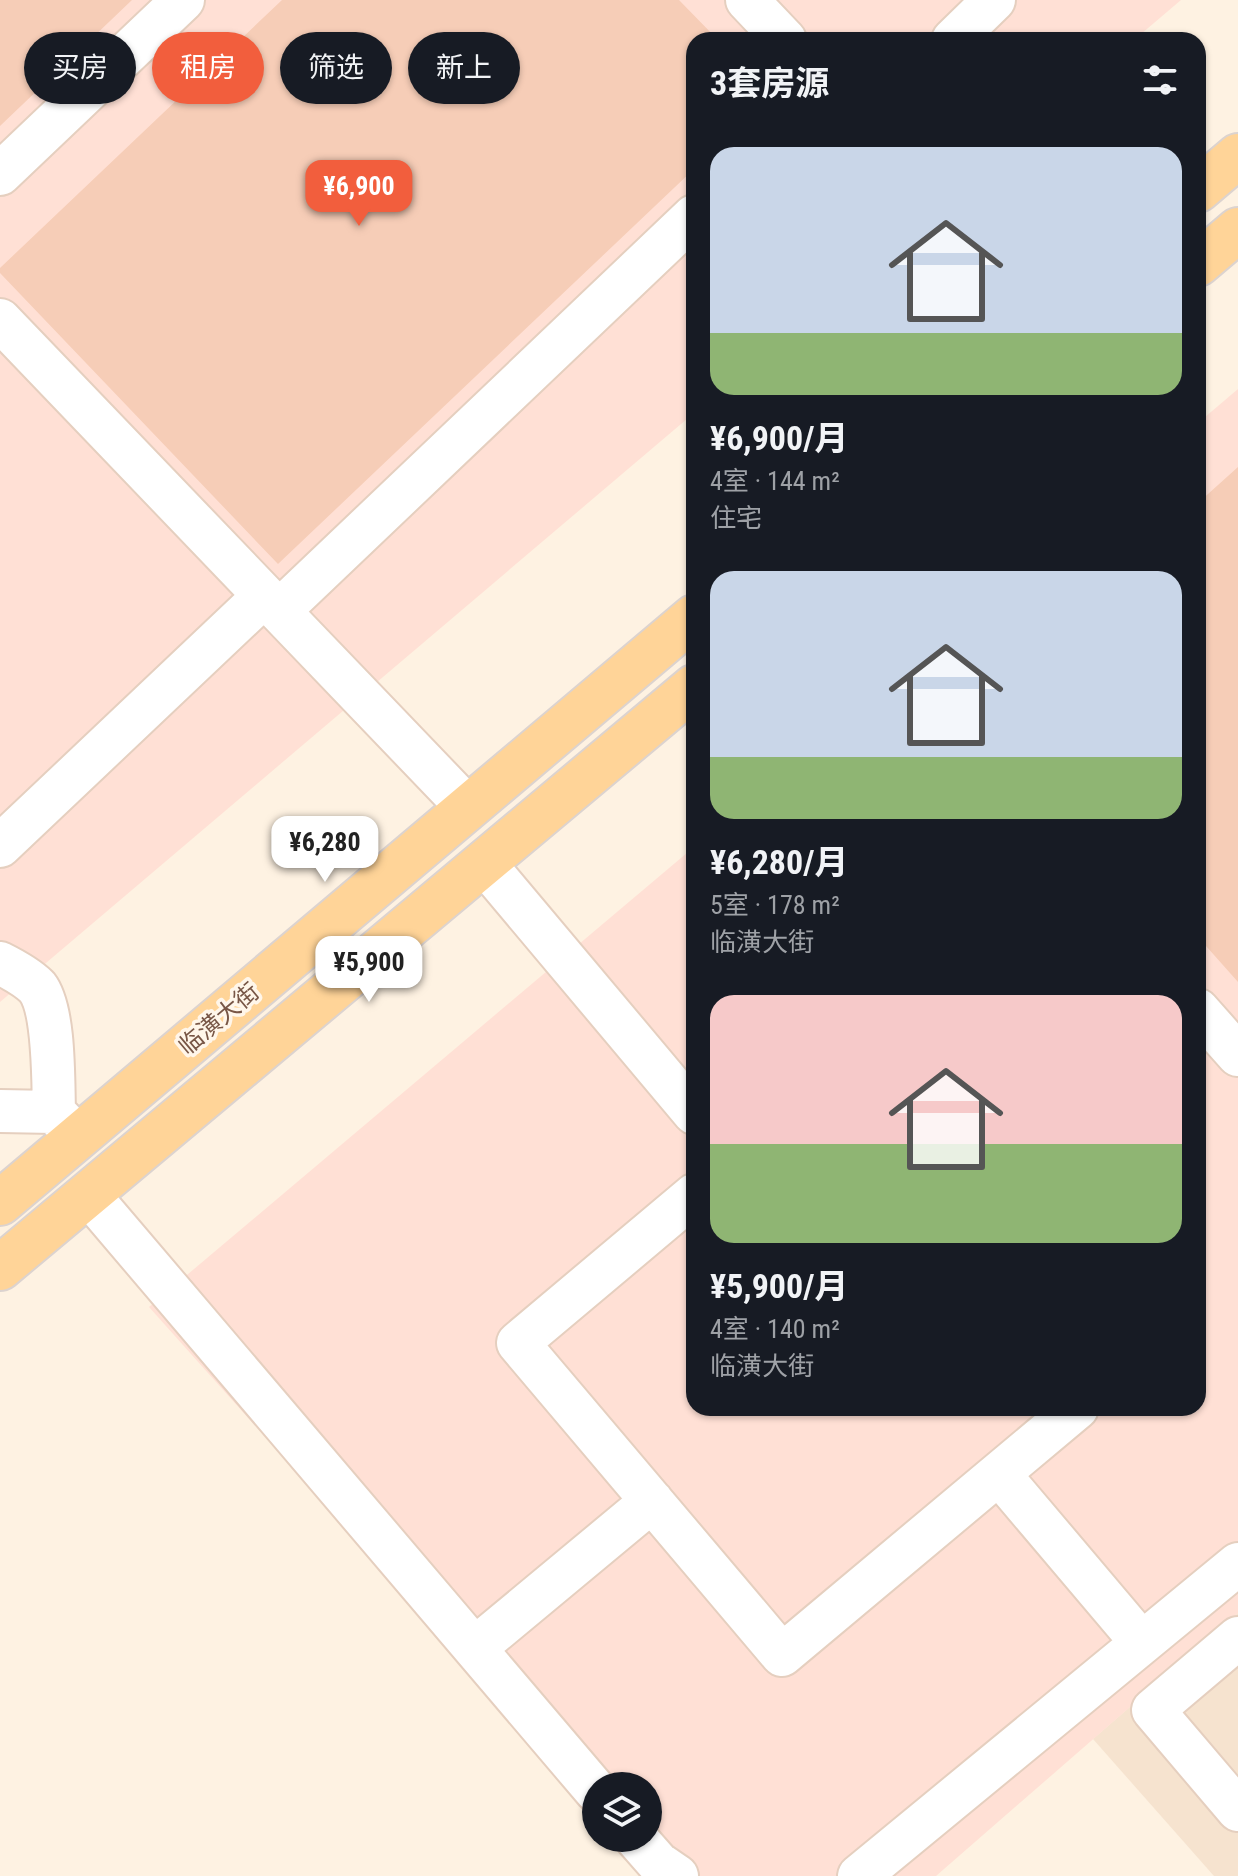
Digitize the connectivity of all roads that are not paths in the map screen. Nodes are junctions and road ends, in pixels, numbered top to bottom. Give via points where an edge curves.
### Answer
1 (183, 0) edge
2 (747, 0) edge
3 (994, 0) edge
4 (777, 32) edge
5 (961, 32) edge
6 (1238, 156) edge
7 (0, 174) edge
8 (1206, 183) edge
9 (686, 223) edge
10 (1238, 230) edge
11 (1206, 257) edge
12 (0, 320) edge
13 (272, 603) junction
14 (686, 624) edge
15 (686, 694) edge
16 (468, 808) junction
17 (0, 846) edge
18 (484, 863) junction
19 (0, 963) edge
20 (686, 1103) edge
21 (0, 1111) edge
22 (66, 1124) junction
23 (88, 1194) junction
24 (686, 1202) edge
25 (0, 1203) edge
26 (0, 1268) edge
27 (1068, 1416) edge
28 (999, 1474) junction
29 (652, 1501) junction
30 (1238, 1564) edge
31 (1238, 1638) edge
32 (1142, 1643) junction
33 (475, 1648) junction
34 (582, 1774) edge
35 (1238, 1810) edge
36 (648, 1852) edge
37 (677, 1876) edge
38 (859, 1876) edge

1 - 7 lane
2 - 4 lane
3 - 5 lane
6 - 8 main road
9 - 13 lane
10 - 11 main road
12 - 13 lane
13 - 16 lane
13 - 17 lane
14 - 16 main road, 临潢大街
15 - 18 main road, 临潢大街
16 - 22 main road, 临潢大街
18 - 20 lane
18 - 23 main road, 临潢大街
19 - 22 lane via 38,988
21 - 22 lane
22 - 25 main road, 临潢大街
23 - 26 main road, 临潢大街
23 - 33 lane
24 - 29 lane via 518,1343
27 - 28 lane
28 - 29 lane via 782,1655
28 - 32 lane
29 - 33 lane
30 - 32 lane
31 - 35 lane via 1153,1710
32 - 38 lane
33 - 34 lane
36 - 37 lane

